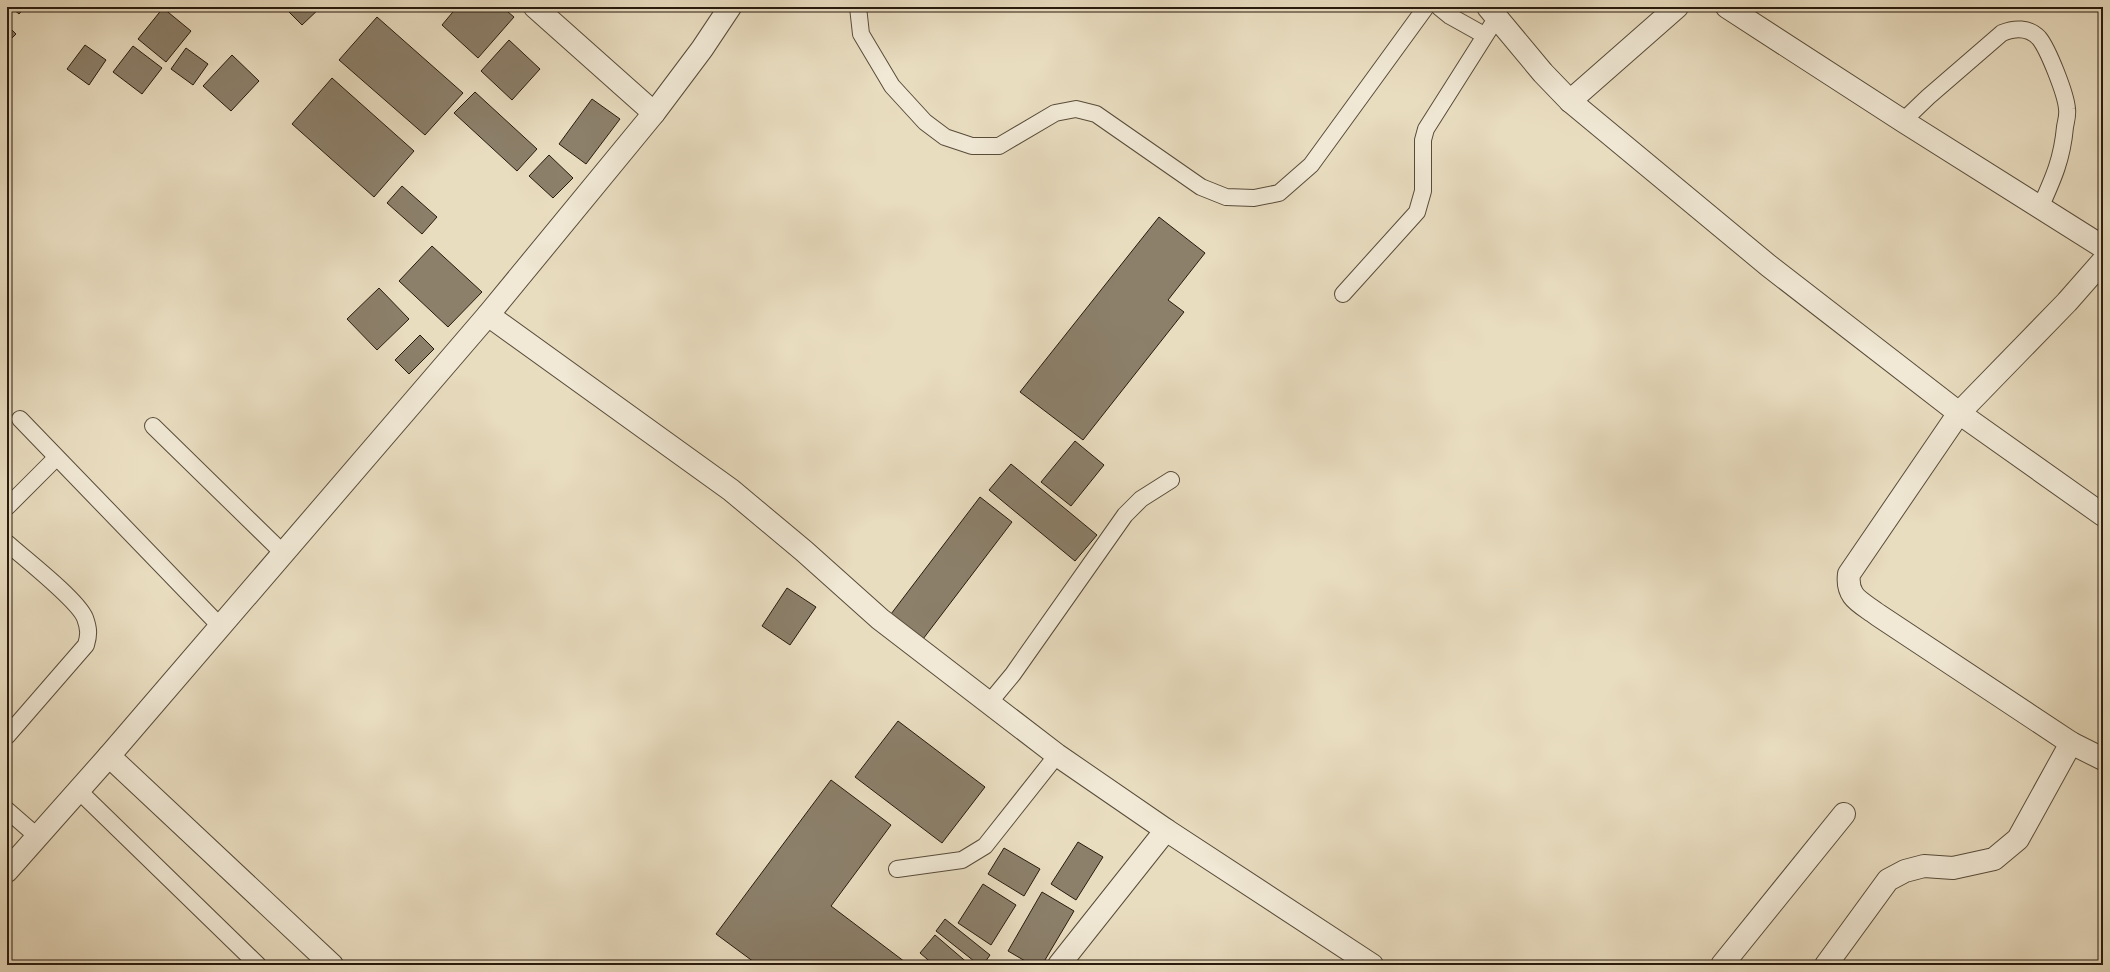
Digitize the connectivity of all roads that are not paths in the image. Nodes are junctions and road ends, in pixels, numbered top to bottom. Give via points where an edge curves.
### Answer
1 (535, 7) edge
2 (730, 7) edge
3 (858, 7) edge
4 (1426, 7) edge
5 (1439, 7) edge
6 (1677, 7) edge
7 (1727, 7) edge
8 (1492, 12) edge
9 (1484, 35) junction
10 (1570, 101) junction
11 (654, 113) junction
12 (1903, 121) junction
13 (2040, 208) junction
14 (2103, 247) edge
15 (2103, 260) edge
16 (1343, 294) dead end
17 (488, 314) junction
18 (1959, 413) junction
19 (20, 419) dead end
20 (153, 426) dead end
21 (56, 458) junction
22 (1171, 480) dead end
23 (7, 507) edge
24 (2103, 515) edge
25 (7, 543) edge
26 (282, 552) junction
27 (220, 626) junction
28 (989, 704) junction
29 (7, 736) edge
30 (2071, 743) junction
31 (1057, 754) junction
32 (109, 756) junction
33 (2103, 759) edge
34 (79, 791) junction
35 (7, 810) edge
36 (1844, 814) dead end
37 (1166, 830) junction
38 (38, 837) junction
39 (897, 869) dead end
40 (7, 871) edge
41 (258, 965) edge
42 (332, 965) edge
43 (1058, 965) edge
44 (1372, 965) edge
45 (1722, 965) edge
46 (1826, 965) edge

1 - 11 street
2 - 11 street
3 - 4 lane via 861,34 892,86 925,122 945,137 972,146 999,146 1055,113 1076,109 1096,114 1201,187 1226,196 1254,198 1278,193 1311,165
5 - 9 lane
6 - 10 street
7 - 12 street
8 - 9 lane
8 - 10 street via 1543,74
9 - 16 lane via 1426,129 1423,140 1424,191 1417,212
10 - 18 street via 1770,266
11 - 17 street
12 - 13 street
12 - 13 lane via 2002,33 2013,29 2027,31 2039,38 2057,74 2067,109 2064,142 2058,168
13 - 14 street
15 - 18 street via 2067,302
17 - 26 street
17 - 28 street via 731,490 880,619
18 - 24 street
18 - 30 street via 1849,574 1848,585 1852,596 1871,610
19 - 21 lane
20 - 26 lane
21 - 23 lane
21 - 27 lane
22 - 28 lane via 1141,499 1126,515
25 - 29 lane via 62,591 85,616 90,632 86,645
26 - 27 street
27 - 32 street
28 - 31 street
30 - 33 street
30 - 46 street via 2018,839 2005,851 1994,859 1953,868 1924,866 1905,871 1888,880
31 - 37 street
31 - 39 lane via 985,846 962,860
32 - 34 street
32 - 42 street
34 - 38 street
34 - 41 lane
35 - 38 lane
36 - 45 street
37 - 43 street
37 - 44 street
38 - 40 street

